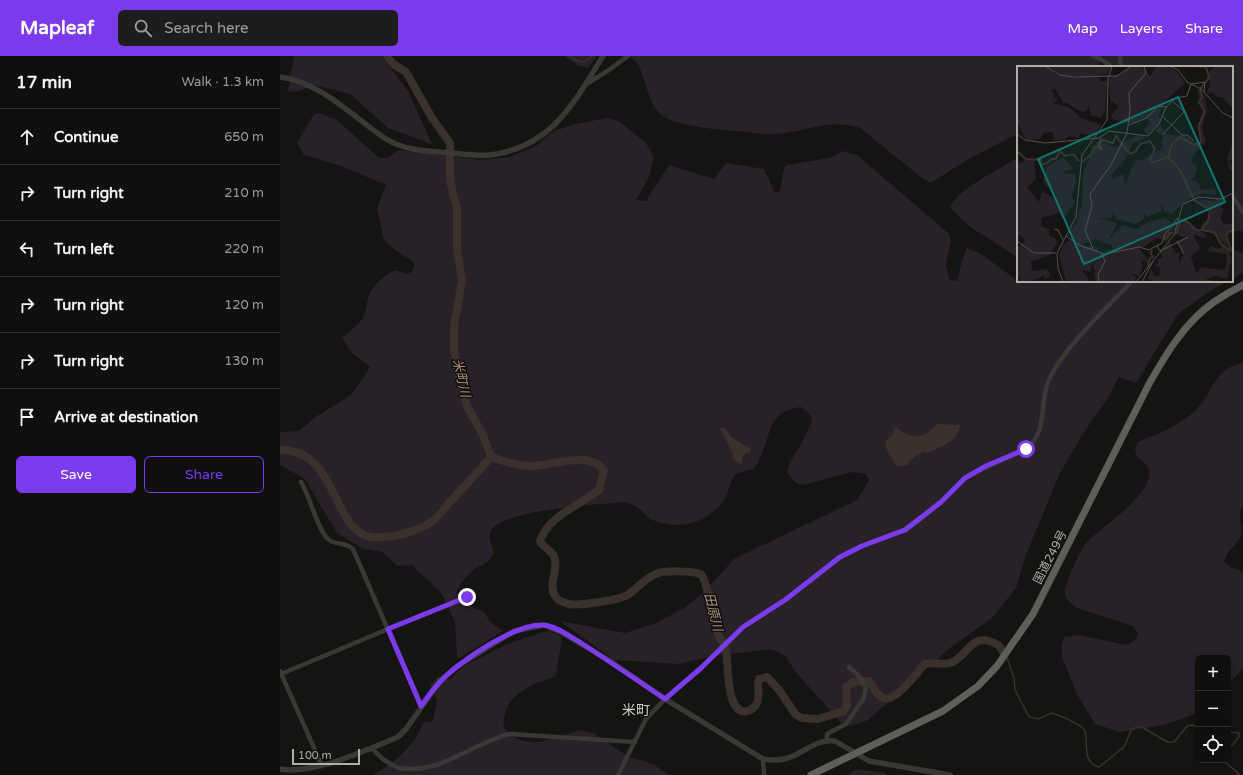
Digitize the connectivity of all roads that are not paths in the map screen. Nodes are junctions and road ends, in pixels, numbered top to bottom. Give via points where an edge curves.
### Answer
1 (603, 56) edge
2 (628, 56) edge
3 (1093, 56) edge
4 (1120, 56) edge
5 (1111, 66) edge
6 (1121, 66) edge
7 (280, 78) edge
8 (588, 83) junction
9 (1233, 197) edge
10 (1243, 212) edge
11 (1131, 282) edge
12 (1243, 285) edge
13 (301, 482) dead end
14 (467, 597) dead end
15 (388, 629) junction
16 (848, 666) dead end
17 (281, 673) edge
18 (665, 699) junction
19 (421, 706) junction
20 (827, 741) junction
21 (635, 742) junction
22 (372, 748) junction
23 (854, 753) junction
24 (763, 759) junction
25 (322, 766) junction
26 (280, 769) edge
27 (618, 775) edge
28 (764, 775) edge
29 (811, 775) edge
30 (950, 775) edge

1 - 8 street
2 - 8 street
3 - 5 street
4 - 6 street
7 - 8 street via 293,80 324,93 389,140 416,150 488,155 525,146 549,131 566,114
9 - 10 street
11 - 18 street via 1055,369 1043,403 1041,429 1033,444 965,478 941,502 905,530 840,557 812,580 743,627
12 - 23 highway, 国道249号 via 1213,303 1190,324 1169,349 1033,614 997,666 978,686 943,711
13 - 15 street via 327,538 353,549
14 - 15 street
15 - 17 street
15 - 19 street
16 - 20 street via 866,687 864,698 846,724 827,734
17 - 25 street
18 - 19 street via 561,632 544,625 514,631 476,653 440,682
18 - 21 street via 646,720
18 - 24 street
19 - 22 street via 398,737
20 - 23 street via 835,741
20 - 24 street via 819,742 787,760
21 - 22 street via 510,734 498,737 443,768 420,774 387,763
21 - 27 street
22 - 25 street
23 - 29 highway, 国道249号
23 - 30 street via 869,761
24 - 28 street
25 - 26 street via 294,772

